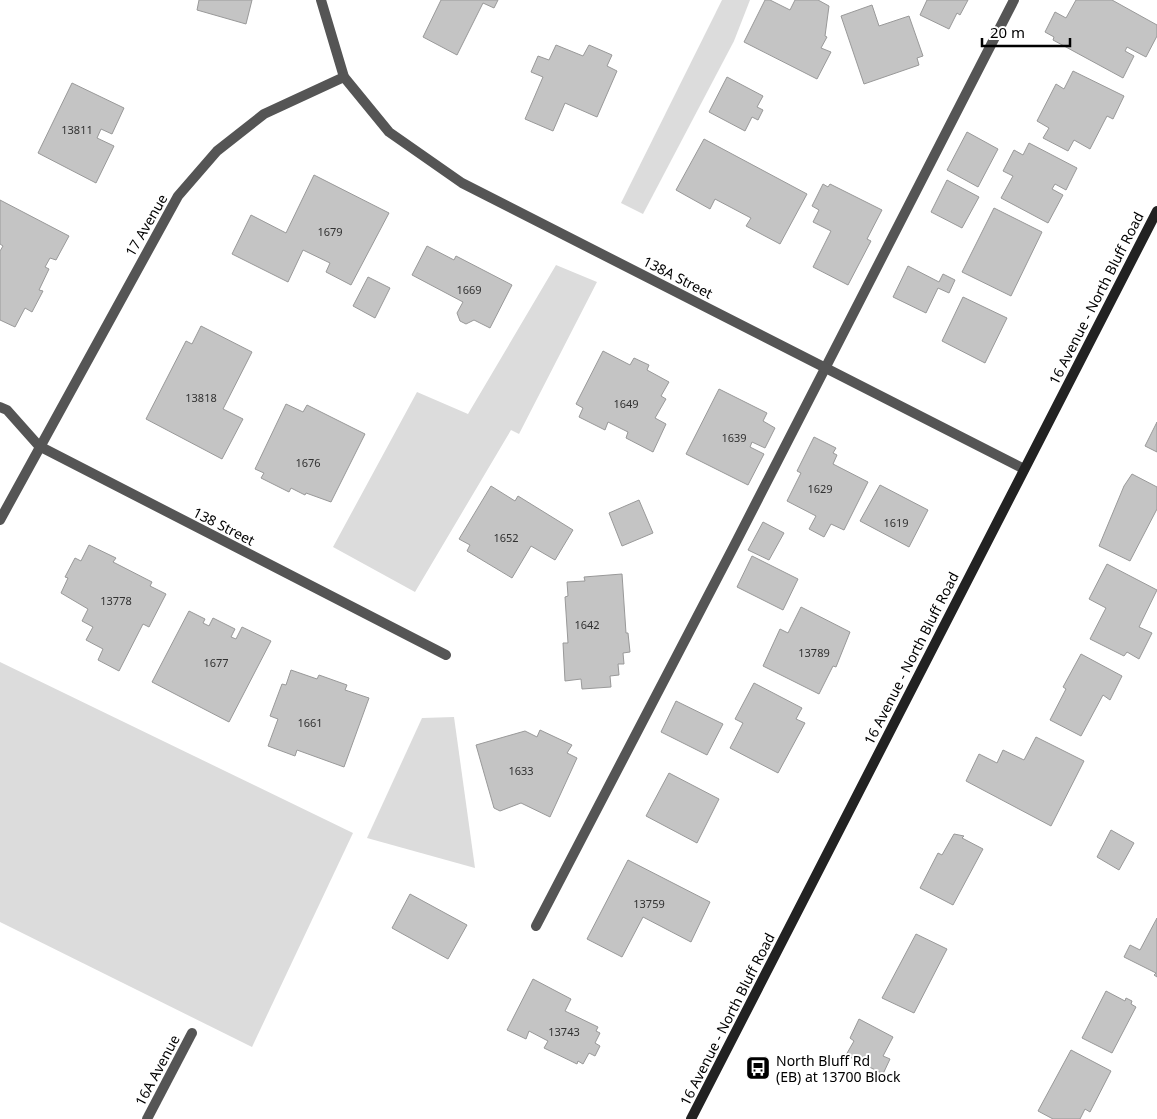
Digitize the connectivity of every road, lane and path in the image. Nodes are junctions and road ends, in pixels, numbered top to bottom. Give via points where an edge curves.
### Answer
1 (321, 0) edge
2 (1014, 0) edge
3 (344, 77) junction
4 (1157, 211) edge
5 (826, 367) junction
6 (0, 407) edge
7 (39, 446) junction
8 (1024, 469) junction
9 (0, 520) edge
10 (446, 655) dead end
11 (536, 926) dead end
12 (192, 1034) dead end
13 (147, 1119) edge
14 (691, 1119) edge

1 - 3 street
2 - 5 street
3 - 5 street, 138A Street via 389,132 462,184
3 - 7 street, 17 Avenue via 264,114 217,151 178,196
4 - 8 main road, 16 Avenue - North Bluff Road
5 - 8 street, 138A Street
5 - 11 street
6 - 7 street, 138 Street
7 - 9 street, 17 Avenue
7 - 10 street, 138 Street
8 - 14 main road, 16 Avenue - North Bluff Road
12 - 13 street, 16A Avenue

